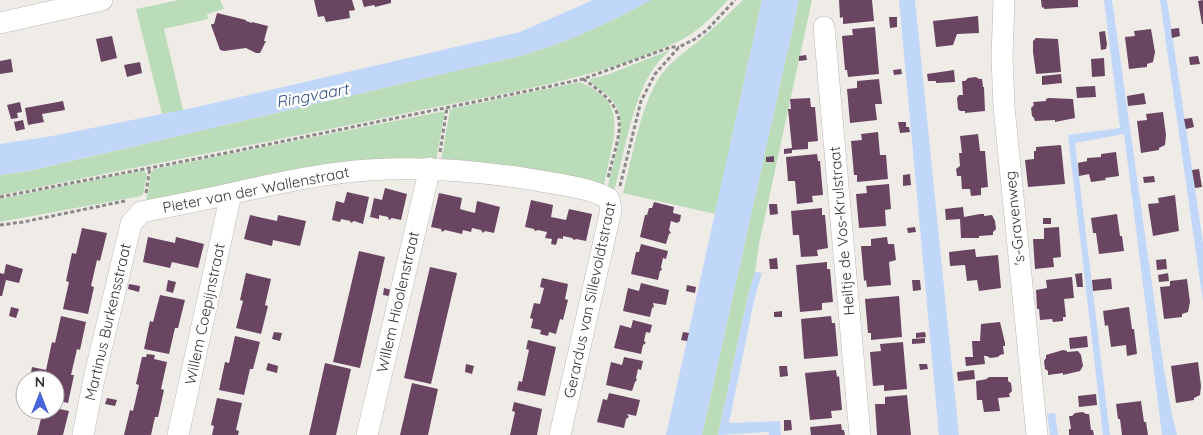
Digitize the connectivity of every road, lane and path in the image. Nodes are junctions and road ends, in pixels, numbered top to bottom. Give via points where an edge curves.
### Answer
1 (102, 0) edge
2 (735, 0) edge
3 (1004, 0) edge
4 (0, 23) edge
5 (824, 27) dead end
6 (679, 47) junction
7 (583, 79) junction
8 (447, 108) junction
9 (150, 167) junction
10 (430, 168) junction
11 (231, 194) junction
12 (0, 197) edge
13 (607, 197) junction
14 (140, 210) junction
15 (0, 225) edge
16 (83, 435) edge
17 (178, 435) edge
18 (367, 435) edge
19 (560, 435) edge
20 (860, 435) edge
21 (1037, 435) edge

1 - 4 street
2 - 6 path, Gerardus van Sillevoldtstraat via 707,30
3 - 21 street, 's-Gravenweg via 1004,107
5 - 20 street, Heiltje de Vos-Krulstraat
6 - 7 path via 670,47
6 - 13 path, Gerardus van Sillevoldtstraat via 656,74 641,101 618,192
7 - 8 path
7 - 13 path via 605,94 620,119
8 - 9 path
8 - 10 path via 439,161
9 - 12 path
9 - 14 path
10 - 11 street, Pieter van der Wallenstraat via 317,176
10 - 13 street, Pieter van der Wallenstraat via 520,178
10 - 18 street, Willem Hioolenstraat
11 - 14 street, Pieter van der Wallenstraat
11 - 17 street, Willem Coepijnstraat
13 - 19 street, Gerardus van Sillevoldtstraat via 610,210
14 - 15 path via 138,203 130,200
14 - 16 street, Martinus Burkensstraat via 131,224

